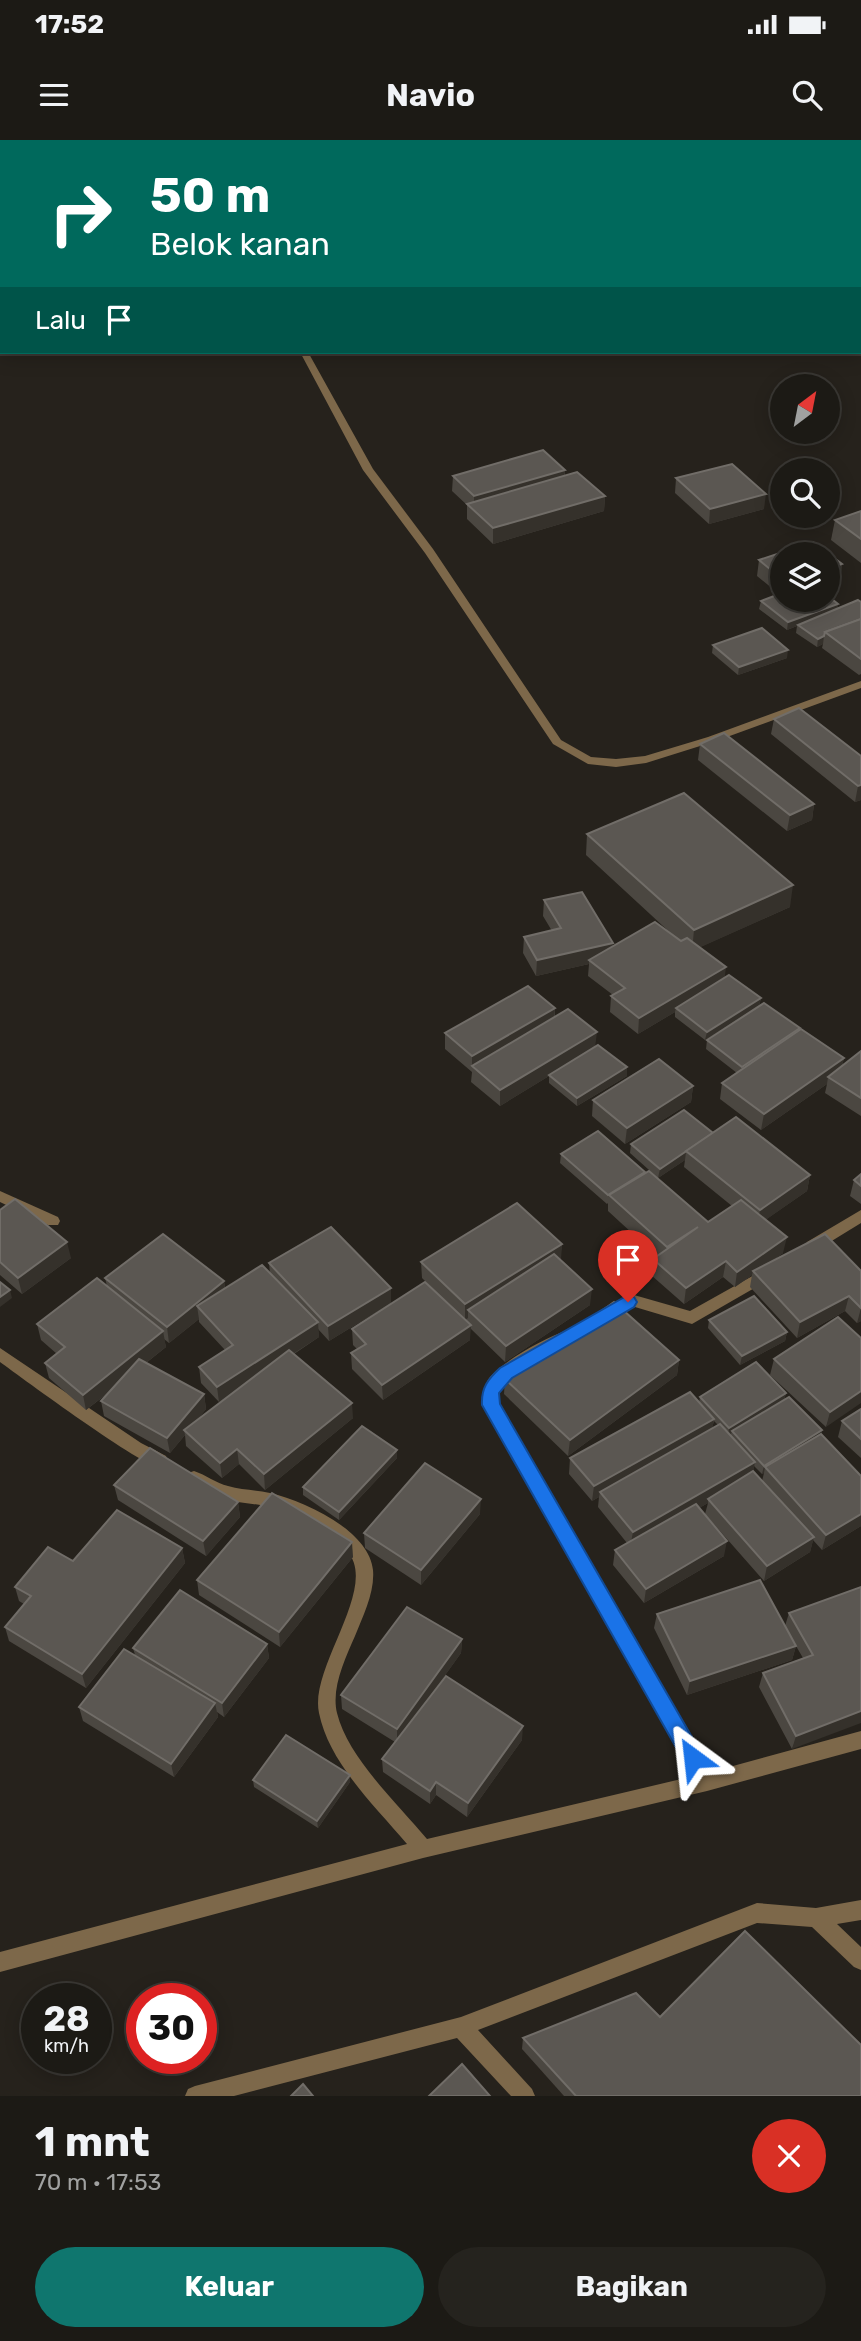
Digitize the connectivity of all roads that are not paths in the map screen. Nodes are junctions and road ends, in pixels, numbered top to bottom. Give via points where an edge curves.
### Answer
1 (305, 354) edge
2 (861, 684) edge
3 (0, 1196) edge
4 (861, 1216) edge
5 (53, 1221) dead end
6 (803, 1251) edge
7 (780, 1266) edge
8 (0, 1354) edge
9 (861, 1740) edge
10 (707, 1782) junction
11 (423, 1849) junction
12 (861, 1910) edge
13 (816, 1917) junction
14 (861, 1960) edge
15 (0, 1962) edge
16 (461, 2027) junction
17 (195, 2096) edge
18 (525, 2096) edge

1 - 2 street via 368,470 429,551 557,742 567,748 588,760 617,764 646,760
3 - 5 street
4 - 6 street
7 - 10 street via 692,1318 642,1302 621,1304 506,1373 490,1393 491,1405
8 - 11 street via 135,1448 224,1492 273,1500 305,1513 359,1554 367,1571 330,1676 327,1708 334,1735
9 - 10 street
10 - 11 street
11 - 15 street
12 - 13 street
13 - 14 street
13 - 16 street via 757,1913
16 - 17 street
16 - 18 street

